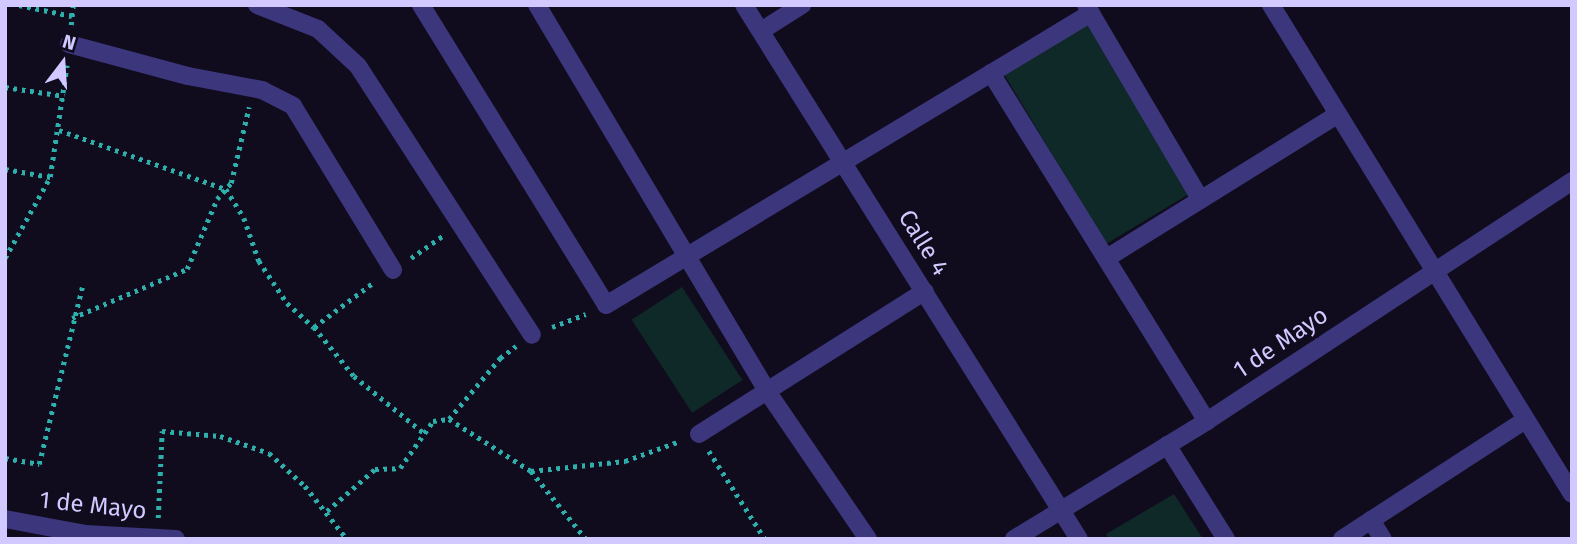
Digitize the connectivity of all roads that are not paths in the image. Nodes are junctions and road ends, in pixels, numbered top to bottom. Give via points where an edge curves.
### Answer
1 (257, 5) edge
2 (421, 5) edge
3 (537, 5) edge
4 (744, 5) edge
5 (802, 5) edge
6 (1271, 5) edge
7 (1089, 9) edge
8 (761, 32) junction
9 (69, 44) road end
10 (991, 73) junction
11 (1338, 114) junction
12 (844, 163) junction
13 (1569, 188) edge
14 (1201, 200) junction
15 (1107, 258) junction
16 (688, 259) junction
17 (393, 270) dead end
18 (1434, 271) junction
19 (925, 291) junction
20 (532, 335) road end
21 (767, 391) junction
22 (1207, 421) junction
23 (1524, 421) junction
24 (699, 434) road end
25 (1167, 445) junction
26 (1572, 494) edge
27 (1059, 507) junction
28 (5, 519) edge
29 (1371, 520) junction
30 (157, 537) edge
31 (176, 539) edge
32 (869, 539) edge
33 (1014, 539) edge
34 (1079, 539) edge
35 (1226, 539) edge
36 (1342, 539) edge
37 (1383, 539) edge

1 - 20 street via 318,29 358,66
2 - 16 street via 607,305
3 - 16 street
4 - 8 street, Calle 4
5 - 8 street
6 - 11 street
7 - 10 street
7 - 14 street
8 - 12 street, Calle 4
9 - 17 street via 254,89 293,106
10 - 12 street
10 - 15 street
11 - 14 street
11 - 18 street
12 - 16 street
12 - 19 street, Calle 4
13 - 18 street, 1 de Mayo
14 - 15 street
15 - 22 street
16 - 21 street
18 - 22 street, 1 de Mayo
18 - 23 street
19 - 21 street
19 - 27 street, Calle 4
21 - 24 street
21 - 32 street
22 - 25 street, 1 de Mayo
23 - 26 street
23 - 29 street
25 - 27 street, 1 de Mayo
25 - 35 street
27 - 33 street, 1 de Mayo
27 - 34 street, Calle 4
28 - 30 street, 1 de Mayo via 85,534
29 - 36 street
29 - 37 street
30 - 31 street, 1 de Mayo

